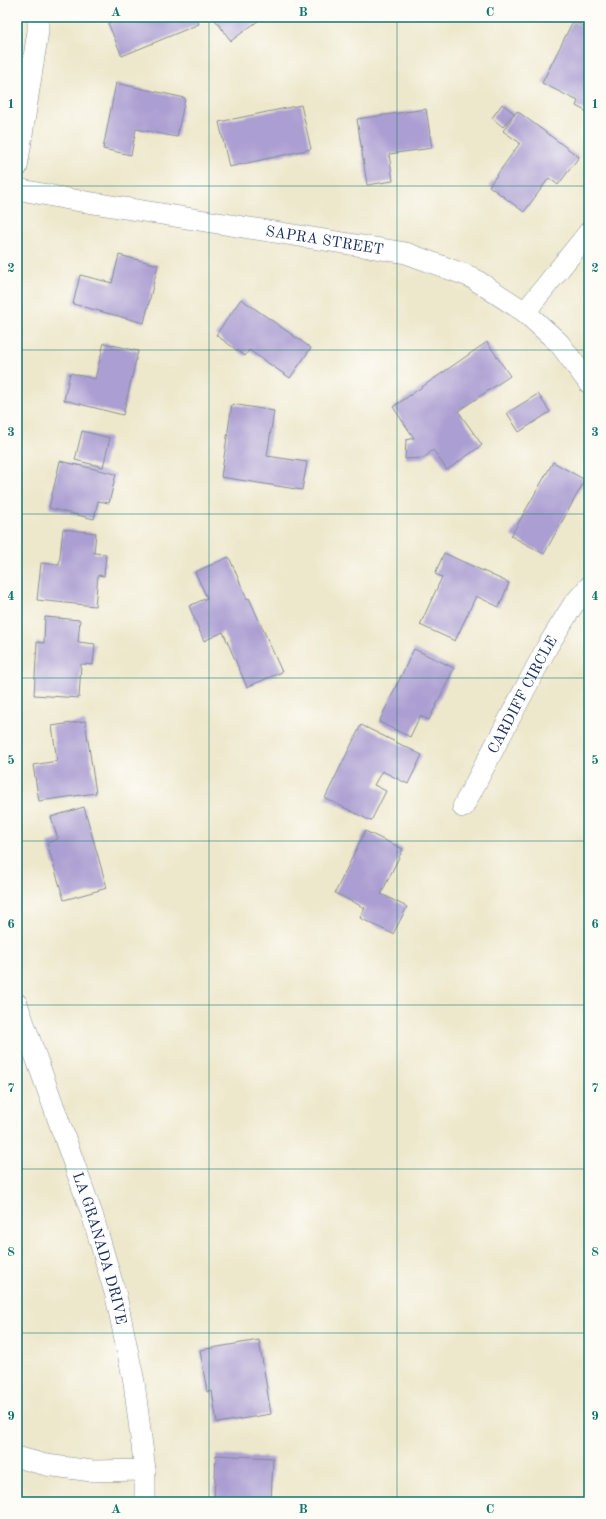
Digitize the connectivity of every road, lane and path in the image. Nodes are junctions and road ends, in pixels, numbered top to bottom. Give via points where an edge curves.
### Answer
1 (38, 17) edge
2 (17, 167) edge
3 (17, 189) edge
4 (589, 232) edge
5 (525, 312) junction
6 (589, 383) edge
7 (589, 587) edge
8 (463, 807) dead end
9 (17, 1004) edge
10 (17, 1457) edge
11 (145, 1470) junction
12 (145, 1502) edge

1 - 2 street
3 - 5 street, SAPRA STREET via 406,253 471,277
4 - 5 street
5 - 6 street, SAPRA STREET via 559,343
7 - 8 street, CARDIFF CIRCLE via 573,605 547,647
9 - 11 street, LA GRANADA DRIVE via 92,1214 116,1296 134,1382
10 - 11 street via 46,1465 92,1471
11 - 12 street, LA GRANADA DRIVE

